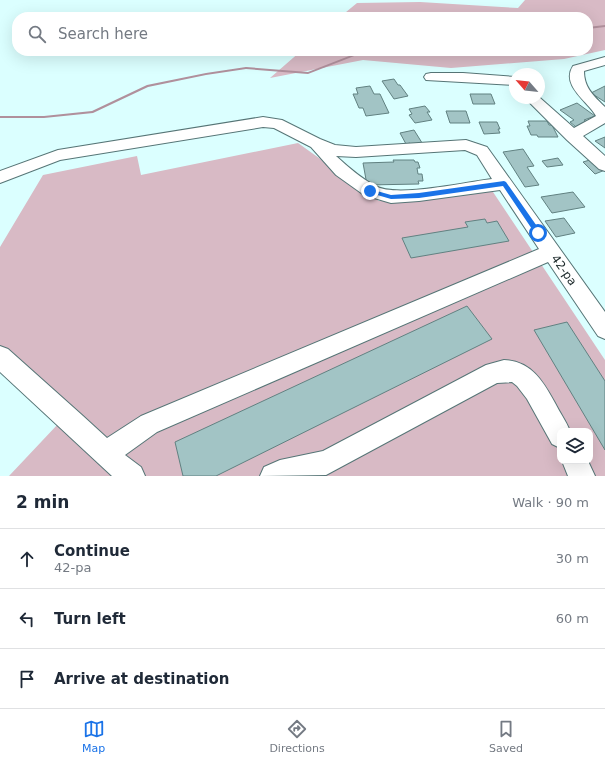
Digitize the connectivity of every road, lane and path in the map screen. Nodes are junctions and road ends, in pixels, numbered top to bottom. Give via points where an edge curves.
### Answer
1 (605, 61) edge
2 (431, 77) dead end
3 (509, 81) edge
4 (538, 104) edge
5 (572, 136) junction
6 (315, 143) junction
7 (605, 165) edge
8 (0, 177) edge
9 (504, 183) junction
10 (552, 252) junction
11 (605, 329) edge
12 (0, 357) edge
13 (557, 431) edge
14 (105, 454) junction
15 (576, 464) edge
16 (329, 470) edge
17 (132, 476) edge
18 (273, 476) edge
19 (582, 476) edge

1 - 5 street via 578,69 577,80 583,92 603,116
2 - 3 street
4 - 5 street
5 - 7 street
6 - 8 street via 277,123 263,122 58,155
6 - 9 street, 42-ра via 334,150 356,152 466,144 482,151
6 - 9 street via 342,171 370,191 391,197
9 - 10 street, 42-ра
10 - 11 street, 42-ра
10 - 14 street via 148,424
12 - 14 street
13 - 16 street via 525,377 503,370
14 - 17 street
15 - 19 street
16 - 18 street via 280,473

